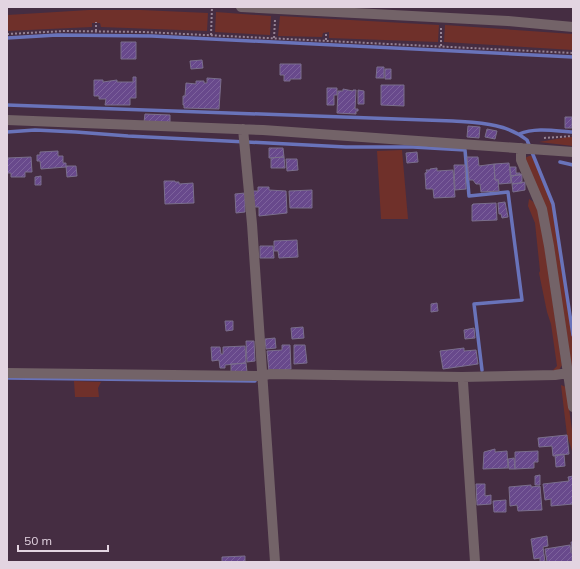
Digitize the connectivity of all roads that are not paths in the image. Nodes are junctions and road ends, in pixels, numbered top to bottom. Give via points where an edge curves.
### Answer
1 (241, 7) edge
2 (573, 27) edge
3 (7, 120) edge
4 (243, 129) junction
5 (527, 148) junction
6 (573, 152) edge
7 (7, 372) edge
8 (568, 373) junction
9 (262, 376) junction
10 (463, 382) dead end
11 (573, 407) edge
12 (275, 562) edge
13 (475, 562) edge

1 - 2 street via 508,21
3 - 4 street
4 - 5 street
4 - 9 street
5 - 6 street
5 - 8 street via 520,160 542,209
7 - 9 street
8 - 9 street via 462,377 270,374
8 - 11 street
9 - 12 street
10 - 13 street

